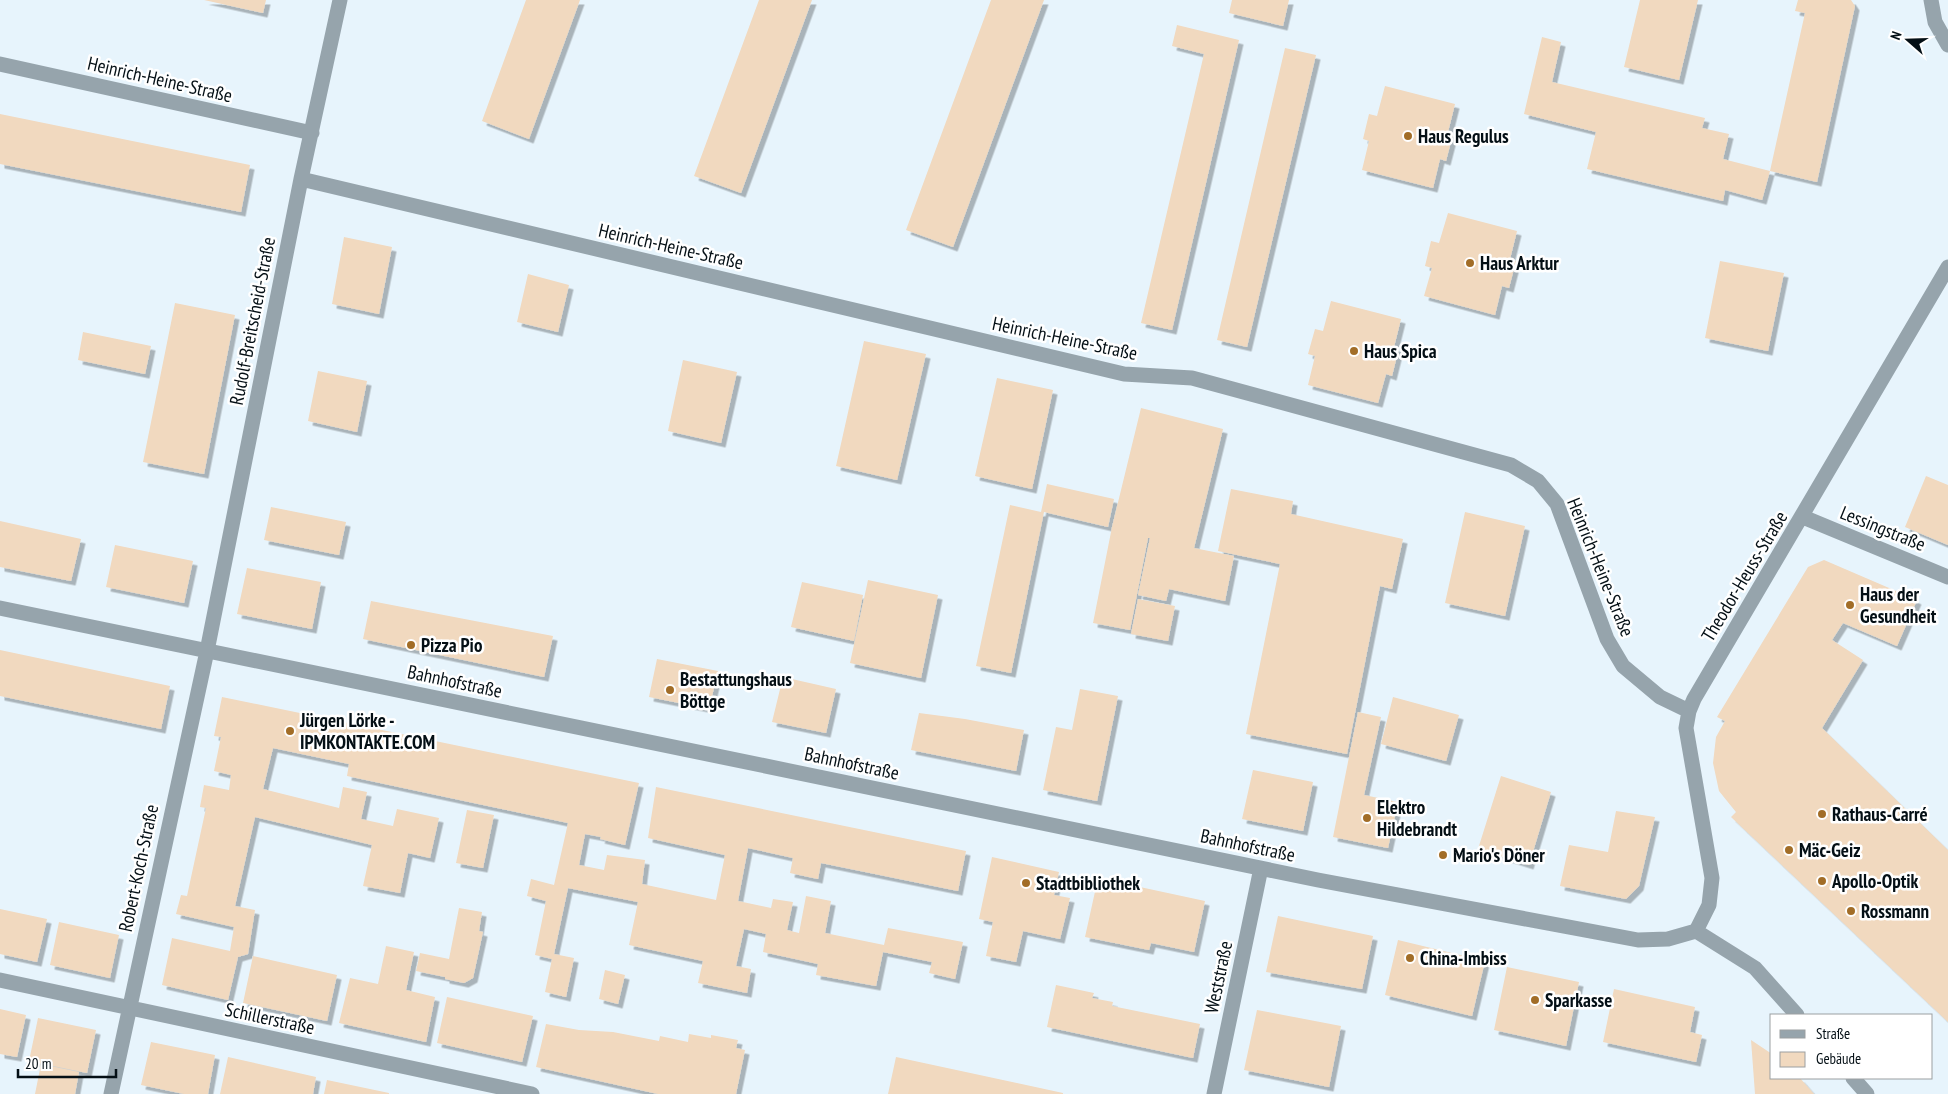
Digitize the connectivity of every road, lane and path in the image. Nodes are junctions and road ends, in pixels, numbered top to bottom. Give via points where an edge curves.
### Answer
1 (340, 0) edge
2 (1931, 0) edge
3 (1948, 45) edge
4 (0, 64) edge
5 (312, 133) junction
6 (301, 179) junction
7 (1948, 267) edge
8 (1803, 517) junction
9 (1948, 577) edge
10 (0, 608) edge
11 (207, 651) junction
12 (1689, 711) junction
13 (1261, 868) junction
14 (1696, 931) junction
15 (0, 980) edge
16 (128, 1008) junction
17 (1796, 1014) edge
18 (1854, 1079) edge
19 (111, 1094) edge
20 (532, 1094) edge
21 (1214, 1094) edge
22 (1867, 1094) edge

1 - 5 street, Rudolf-Breitscheid-Straße
2 - 3 street via 1934,22
4 - 5 street, Heinrich-Heine-Straße
5 - 6 street, Rudolf-Breitscheid-Straße
6 - 11 street, Rudolf-Breitscheid-Straße
6 - 12 street, Heinrich-Heine-Straße via 1124,374 1192,378 1511,464 1538,481 1556,504 1606,640 1623,666 1660,697
7 - 8 street, Theodor-Heuss-Straße
8 - 9 street, Lessingstraße
8 - 12 street, Theodor-Heuss-Straße
10 - 11 street, Bahnhofstraße
11 - 13 street, Bahnhofstraße
11 - 16 street, Robert-Koch-Straße
12 - 14 street, Theodor-Heuss-Straße via 1686,728 1712,878 1709,905
13 - 14 street, Bahnhofstraße via 1638,940 1668,939
13 - 21 street, Weststraße
14 - 17 street via 1755,968
15 - 16 street, Schillerstraße
16 - 19 street, Robert-Koch-Straße
16 - 20 street, Schillerstraße
18 - 22 street

